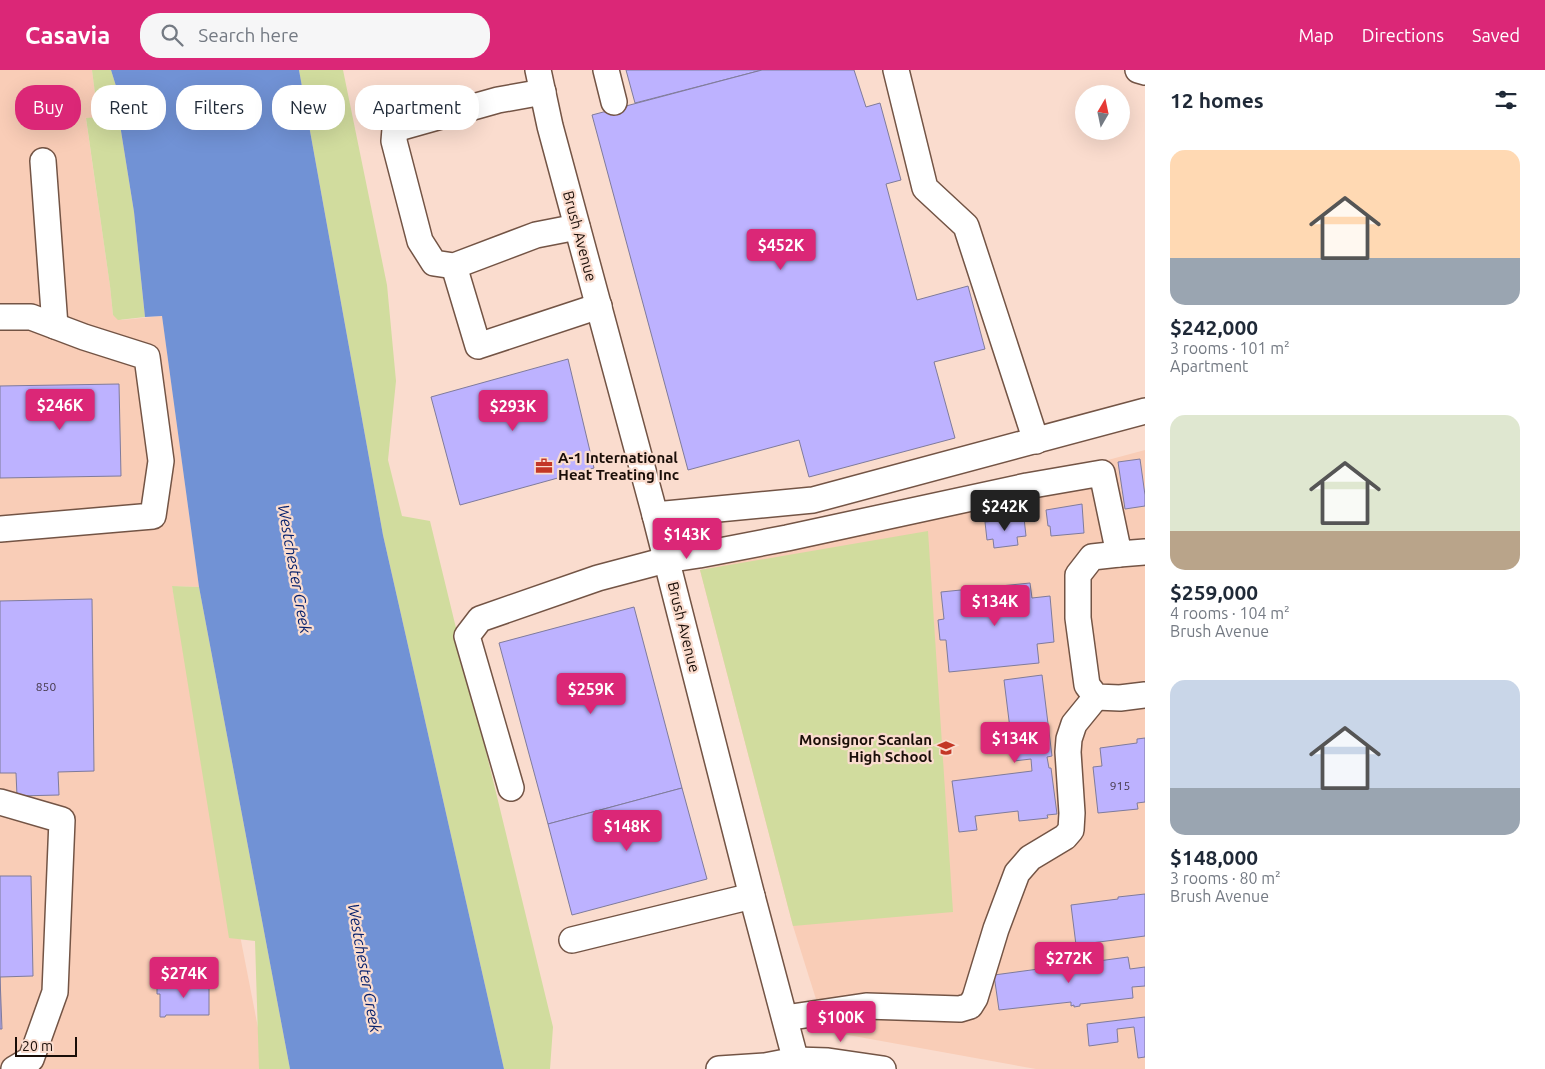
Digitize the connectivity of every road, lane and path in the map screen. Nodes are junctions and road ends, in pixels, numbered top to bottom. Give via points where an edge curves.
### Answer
1 (606, 70) edge
2 (896, 70) edge
3 (1138, 70) edge
4 (1145, 72) edge
5 (540, 81) edge
6 (614, 102) dead end
7 (43, 161) dead end
8 (577, 226) junction
9 (454, 266) junction
10 (599, 306) junction
11 (0, 316) edge
12 (55, 326) junction
13 (1145, 410) edge
14 (1036, 441) junction
15 (655, 515) junction
16 (0, 530) edge
17 (1145, 552) edge
18 (1119, 554) junction
19 (666, 560) junction
20 (1145, 695) edge
21 (1096, 697) junction
22 (511, 788) dead end
23 (0, 802) edge
24 (752, 896) junction
25 (572, 940) dead end
26 (785, 1018) junction
27 (797, 1064) edge
28 (14, 1069) edge
29 (719, 1069) edge
30 (883, 1069) edge

1 - 6 street
2 - 14 street via 925,188 966,226
3 - 4 street
5 - 8 street, Brush Avenue
5 - 9 street via 498,100 395,129 394,141 420,241 434,263
7 - 12 street
8 - 9 street via 538,235
8 - 10 street, Brush Avenue
9 - 10 street via 478,346
10 - 15 street, Brush Avenue
11 - 12 street via 31,317
12 - 16 street via 147,357 161,461 153,516
13 - 14 street
14 - 15 street via 813,500
15 - 19 street, Brush Avenue
17 - 18 street
18 - 19 street via 1102,473
18 - 21 street via 1092,557 1078,575 1078,618 1087,685
19 - 22 street via 596,579 480,619 467,636
19 - 24 street, Brush Avenue
20 - 21 street
21 - 26 street via 1074,724 1069,738 1071,830 1030,858 1017,873 970,1006 960,1009 866,1006
23 - 28 street via 62,820 55,992 31,1059
24 - 25 street
24 - 26 street, Brush Avenue
26 - 27 street, Brush Avenue
27 - 29 street
27 - 30 street via 828,1061

